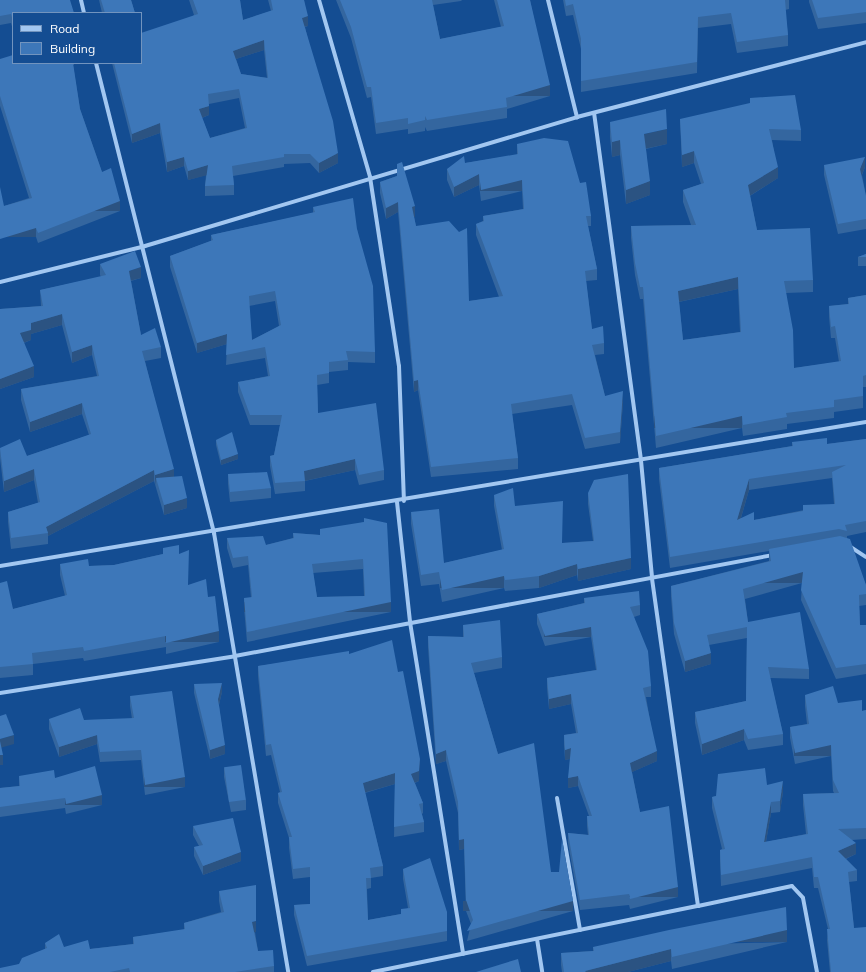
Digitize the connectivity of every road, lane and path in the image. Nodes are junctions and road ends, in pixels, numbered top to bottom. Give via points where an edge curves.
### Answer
1 (81, 0) edge
2 (319, 0) edge
3 (548, 0) edge
4 (84, 12) edge
5 (866, 42) edge
6 (96, 64) edge
7 (594, 114) junction
8 (578, 117) junction
9 (370, 177) junction
10 (145, 246) junction
11 (0, 282) edge
12 (866, 422) edge
13 (641, 460) junction
14 (404, 501) junction
15 (397, 502) junction
16 (214, 533) junction
17 (840, 543) edge
18 (777, 554) edge
19 (866, 557) edge
20 (0, 566) edge
21 (652, 577) junction
22 (410, 622) junction
23 (235, 656) junction
24 (0, 693) edge
25 (557, 798) dead end
26 (698, 906) junction
27 (580, 930) junction
28 (537, 939) junction
29 (463, 954) junction
30 (288, 972) edge
31 (373, 972) edge
32 (542, 972) edge
33 (817, 972) edge

1 - 4 street
2 - 9 street
3 - 8 street
5 - 7 street
6 - 10 street
7 - 8 street
7 - 13 street
8 - 9 street
9 - 10 street
9 - 14 street via 399,366
10 - 11 street
10 - 16 street
12 - 13 street
13 - 14 street
13 - 21 street
14 - 15 street
15 - 16 street
15 - 22 street
16 - 20 street
16 - 23 street
17 - 19 street via 856,548
18 - 21 street
21 - 22 street
21 - 26 street
22 - 23 street
22 - 29 street
23 - 24 street
23 - 30 street
25 - 27 street
26 - 27 street
26 - 33 street via 792,886 803,898
27 - 28 street
28 - 29 street
28 - 32 street
29 - 31 street

